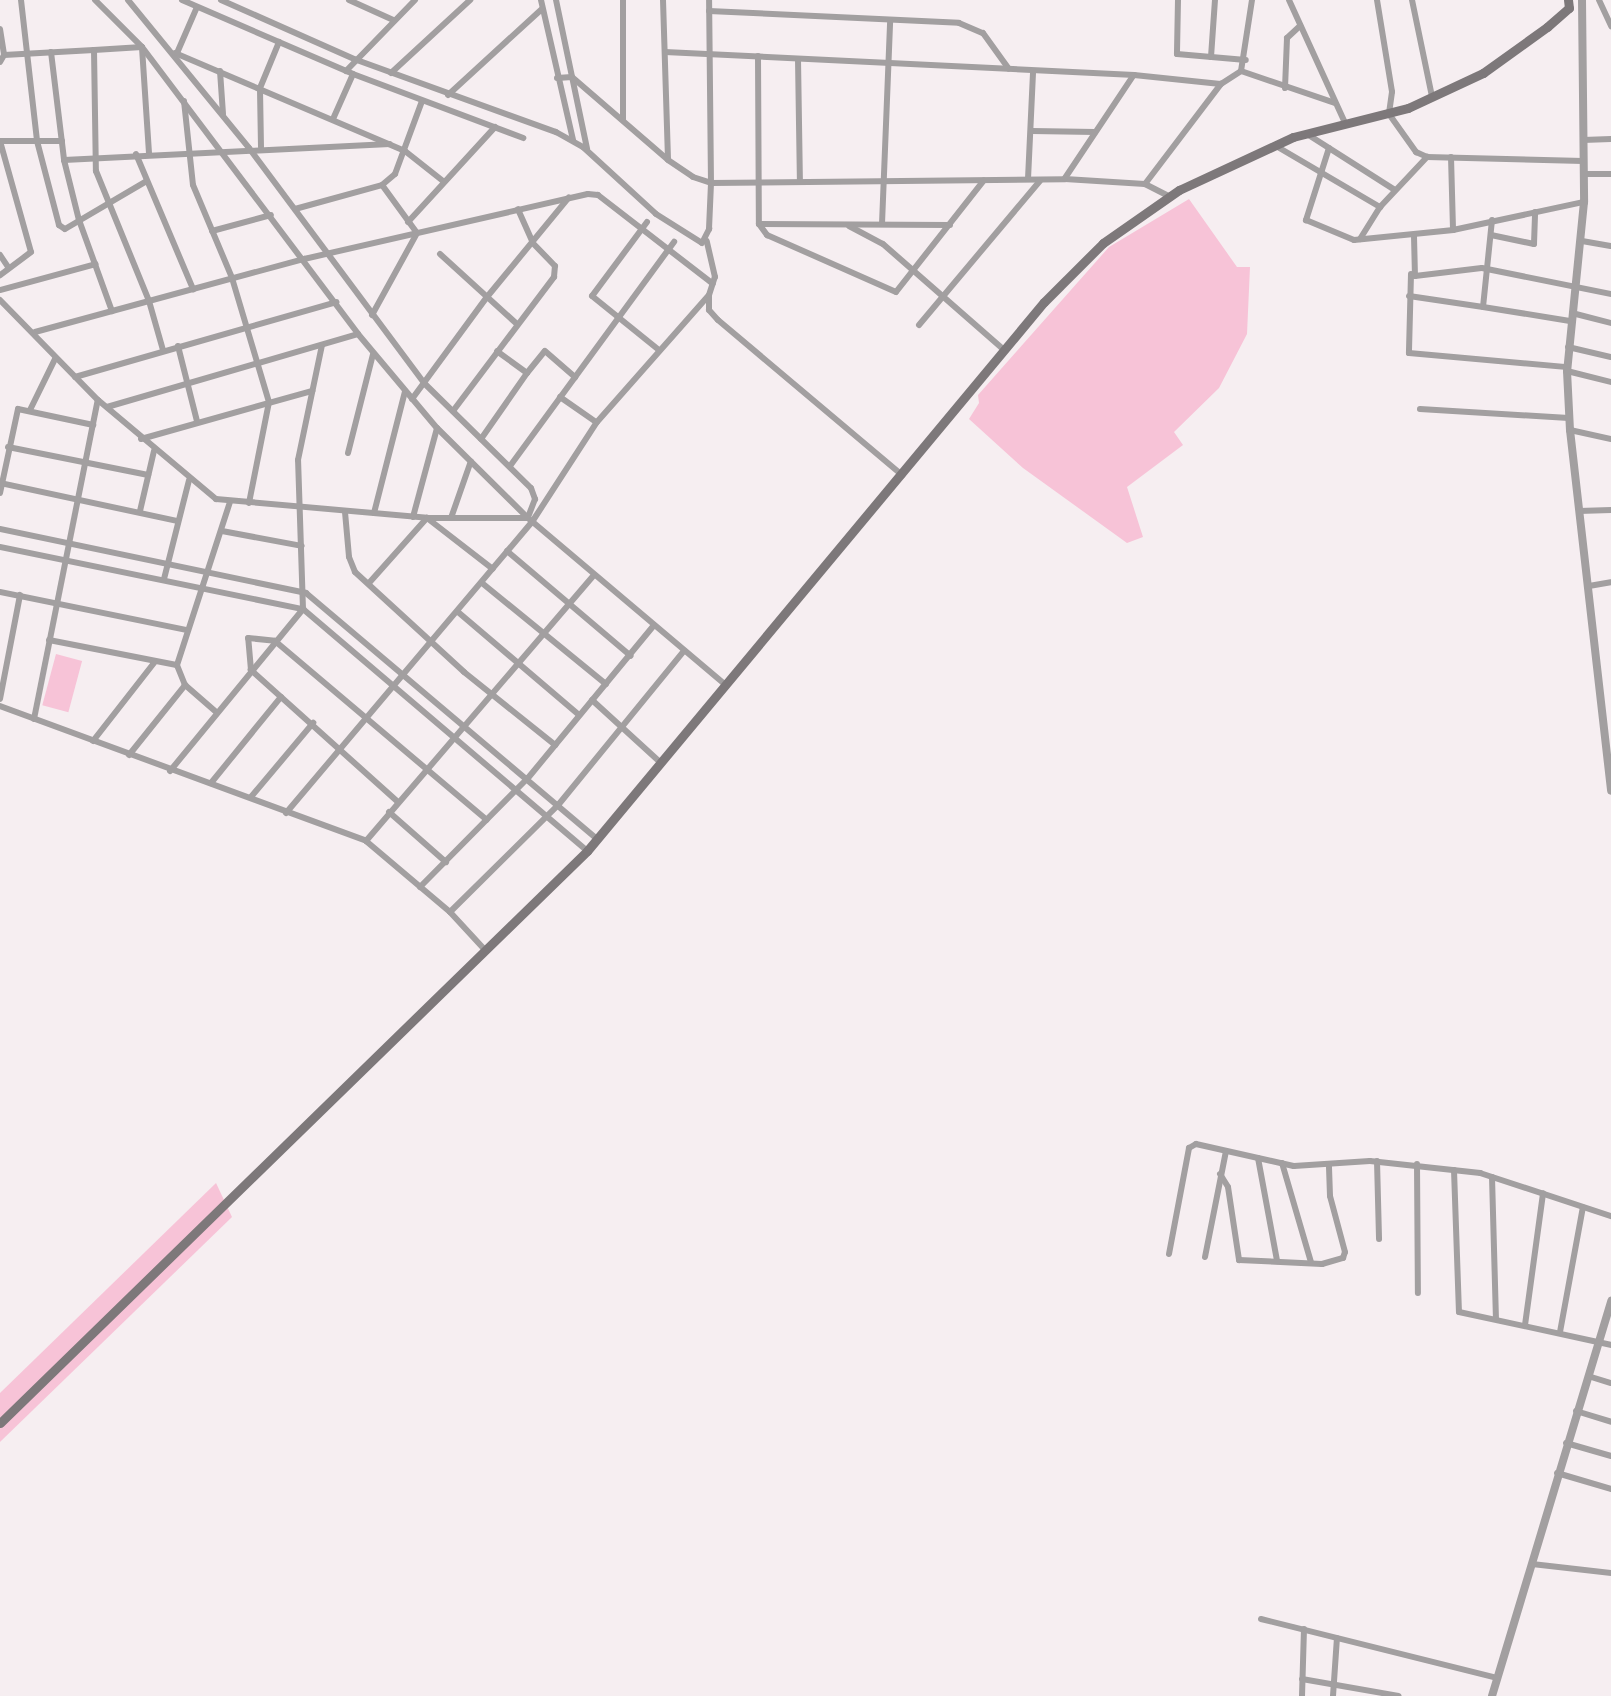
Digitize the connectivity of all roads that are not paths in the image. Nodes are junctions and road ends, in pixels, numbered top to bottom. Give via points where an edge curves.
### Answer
1 (22, 0) edge
2 (94, 0) edge
3 (128, 0) edge
4 (182, 0) edge
5 (221, 0) edge
6 (350, 0) edge
7 (415, 0) edge
8 (470, 0) edge
9 (556, 0) edge
10 (622, 0) edge
11 (663, 0) edge
12 (708, 0) edge
13 (1178, 0) edge
14 (1215, 0) edge
15 (1252, 0) edge
16 (1288, 0) edge
17 (1377, 0) edge
18 (1412, 0) edge
19 (1599, 0) edge
20 (1574, 2) edge
21 (542, 4) edge
22 (196, 7) junction
23 (709, 11) junction
24 (393, 20) junction
25 (890, 21) junction
26 (1300, 26) junction
27 (1611, 26) edge
28 (0, 28) edge
29 (278, 42) junction
30 (142, 47) junction
31 (94, 50) junction
32 (52, 52) junction
33 (664, 52) junction
34 (176, 53) junction
35 (27, 54) junction
36 (710, 55) junction
37 (758, 56) junction
38 (1211, 57) junction
39 (2, 58) edge
40 (354, 59) junction
41 (798, 59) junction
42 (1246, 60) junction
43 (888, 65) junction
44 (1010, 70) junction
45 (220, 71) junction
46 (1033, 71) junction
47 (1241, 72) junction
48 (350, 73) junction
49 (391, 73) junction
50 (1134, 75) junction
51 (572, 77) junction
52 (557, 78) junction
53 (1221, 84) junction
54 (260, 88) junction
55 (1285, 88) junction
56 (448, 94) junction
57 (1432, 96) junction
58 (184, 101) junction
59 (422, 101) junction
60 (1336, 104) junction
61 (223, 114) junction
62 (1389, 114) junction
63 (623, 119) junction
64 (333, 120) junction
65 (1345, 123) junction
66 (494, 128) junction
67 (1611, 130) edge
68 (1032, 131) junction
69 (1095, 132) junction
70 (1306, 134) junction
71 (523, 138) dead end
72 (1609, 139) edge
73 (572, 140) junction
74 (1583, 140) junction
75 (0, 141) edge
76 (37, 141) junction
77 (62, 141) junction
78 (390, 144) junction
79 (1275, 146) junction
80 (261, 147) junction
81 (249, 148) junction
82 (1329, 148) junction
83 (221, 149) junction
84 (587, 150) junction
85 (187, 151) junction
86 (405, 151) junction
87 (149, 153) junction
88 (136, 154) junction
89 (1427, 157) junction
90 (1451, 157) junction
91 (95, 158) junction
92 (64, 160) junction
93 (668, 160) junction
94 (1584, 161) junction
95 (1320, 172) junction
96 (1582, 174) junction
97 (1611, 174) edge
98 (1028, 179) junction
99 (1065, 179) junction
100 (884, 180) junction
101 (985, 180) junction
102 (1040, 180) junction
103 (443, 181) junction
104 (758, 181) junction
105 (800, 181) junction
106 (145, 182) junction
107 (711, 183) junction
108 (1144, 184) junction
109 (382, 185) junction
110 (1395, 190) junction
111 (570, 196) junction
112 (1169, 196) junction
113 (107, 201) junction
114 (1584, 202) junction
115 (1380, 207) junction
116 (295, 209) junction
117 (518, 209) junction
118 (1535, 212) junction
119 (271, 215) junction
120 (79, 220) junction
121 (1492, 220) junction
122 (408, 222) junction
123 (759, 224) junction
124 (882, 224) junction
125 (644, 225) junction
126 (950, 225) junction
127 (849, 226) junction
128 (1453, 230) junction
129 (212, 232) junction
130 (417, 233) junction
131 (1491, 235) junction
132 (1414, 236) junction
133 (1360, 239) junction
134 (707, 241) junction
135 (1582, 241) junction
136 (534, 244) junction
137 (672, 245) junction
138 (1611, 246) edge
139 (327, 253) junction
140 (440, 254) dead end
141 (0, 255) edge
142 (304, 258) junction
143 (96, 264) junction
144 (8, 267) junction
145 (915, 270) junction
146 (1487, 270) junction
147 (1412, 273) junction
148 (0, 274) edge
149 (232, 278) junction
150 (713, 284) junction
151 (1575, 286) junction
152 (193, 289) junction
153 (0, 290) edge
154 (1611, 294) edge
155 (709, 296) junction
156 (946, 296) junction
157 (1409, 296) junction
158 (487, 297) junction
159 (0, 300) edge
160 (149, 301) junction
161 (336, 302) junction
162 (1482, 307) junction
163 (112, 311) junction
164 (372, 316) junction
165 (618, 317) junction
166 (1571, 317) junction
167 (1611, 323) edge
168 (517, 324) junction
169 (920, 325) dead end
170 (248, 326) junction
171 (35, 332) junction
172 (358, 334) junction
173 (322, 345) junction
174 (178, 346) junction
175 (1568, 347) junction
176 (163, 350) junction
177 (659, 350) junction
178 (1004, 350) junction
179 (497, 351) junction
180 (373, 353) junction
181 (1611, 357) edge
182 (55, 359) junction
183 (257, 363) junction
184 (1567, 369) junction
185 (527, 373) junction
186 (575, 376) junction
187 (74, 377) junction
188 (1611, 382) edge
189 (186, 383) junction
190 (424, 383) junction
191 (312, 391) junction
192 (405, 391) junction
193 (560, 398) junction
194 (412, 399) junction
195 (98, 400) junction
196 (269, 402) junction
197 (106, 407) junction
198 (1420, 409) dead end
199 (30, 410) junction
200 (453, 411) junction
201 (1569, 418) junction
202 (196, 421) junction
203 (597, 422) junction
204 (93, 426) junction
205 (437, 428) junction
206 (1570, 430) junction
207 (141, 439) junction
208 (481, 439) junction
209 (1611, 439) edge
210 (8, 447) junction
211 (154, 451) junction
212 (348, 452) dead end
213 (84, 462) junction
214 (472, 462) junction
215 (510, 466) junction
216 (148, 475) junction
217 (903, 476) junction
218 (189, 480) junction
219 (1, 483) edge
220 (0, 493) edge
221 (78, 500) junction
222 (230, 502) junction
223 (249, 503) junction
224 (298, 509) junction
225 (1611, 510) edge
226 (140, 511) junction
227 (1578, 511) junction
228 (345, 512) junction
229 (374, 514) junction
230 (412, 517) junction
231 (427, 518) junction
232 (451, 518) junction
233 (530, 520) junction
234 (178, 521) junction
235 (0, 530) edge
236 (222, 531) junction
237 (68, 543) junction
238 (302, 546) junction
239 (0, 547) edge
240 (507, 551) junction
241 (64, 560) junction
242 (169, 564) junction
243 (493, 569) junction
244 (206, 571) junction
245 (594, 575) junction
246 (164, 579) junction
247 (482, 582) junction
248 (1611, 582) edge
249 (370, 583) junction
250 (199, 586) junction
251 (1589, 586) junction
252 (0, 592) edge
253 (306, 593) junction
254 (20, 596) junction
255 (55, 601) junction
256 (568, 606) junction
257 (303, 609) junction
258 (458, 612) junction
259 (654, 625) junction
260 (187, 630) junction
261 (544, 634) junction
262 (49, 640) junction
263 (276, 641) junction
264 (432, 642) junction
265 (684, 651) junction
266 (631, 656) junction
267 (154, 663) junction
268 (177, 665) junction
269 (518, 665) junction
270 (251, 670) junction
271 (405, 675) junction
272 (606, 684) junction
273 (185, 685) junction
274 (727, 686) junction
275 (395, 687) junction
276 (492, 695) junction
277 (281, 697) junction
278 (592, 700) junction
279 (0, 703) edge
280 (215, 711) junction
281 (579, 716) junction
282 (34, 720) junction
283 (365, 720) junction
284 (313, 723) junction
285 (465, 726) junction
286 (623, 728) junction
287 (455, 738) junction
288 (93, 741) junction
289 (554, 745) junction
290 (342, 749) junction
291 (129, 755) junction
292 (662, 763) junction
293 (170, 771) junction
294 (426, 771) junction
295 (528, 778) junction
296 (211, 783) junction
297 (516, 790) junction
298 (1611, 790) edge
299 (251, 797) junction
300 (398, 802) junction
301 (559, 804) junction
302 (286, 812) junction
303 (390, 812) junction
304 (548, 816) junction
305 (487, 820) junction
306 (597, 839) junction
307 (366, 841) junction
308 (587, 851) junction
309 (446, 862) junction
310 (420, 887) junction
311 (450, 912) junction
312 (486, 952) junction
313 (1226, 1151) junction
314 (1258, 1158) junction
315 (1377, 1161) junction
316 (1282, 1164) junction
317 (1418, 1164) junction
318 (1329, 1166) junction
319 (1454, 1169) junction
320 (1220, 1174) junction
321 (1492, 1177) junction
322 (1543, 1193) junction
323 (1583, 1207) junction
324 (1611, 1216) edge
325 (1379, 1240) dead end
326 (1169, 1254) dead end
327 (1205, 1257) dead end
328 (1278, 1261) junction
329 (1311, 1262) junction
330 (1418, 1293) dead end
331 (1610, 1307) edge
332 (1496, 1320) junction
333 (1525, 1325) junction
334 (1560, 1332) junction
335 (1599, 1339) junction
336 (1611, 1345) edge
337 (1588, 1376) junction
338 (1611, 1383) edge
339 (1576, 1412) junction
340 (1611, 1422) edge
341 (0, 1423) edge
342 (1566, 1443) junction
343 (1611, 1456) edge
344 (1556, 1473) junction
345 (1611, 1489) edge
346 (1532, 1564) junction
347 (1611, 1573) edge
348 (1262, 1618) dead end
349 (1304, 1628) junction
350 (1337, 1638) junction
351 (1498, 1678) junction
352 (1302, 1679) junction
353 (1334, 1681) junction
354 (1302, 1696) edge
355 (1333, 1696) edge
356 (1399, 1696) edge
357 (1492, 1696) edge

1 - 35 street
2 - 30 street
3 - 34 street
4 - 22 street
5 - 40 street
6 - 24 street
7 - 24 street
8 - 49 street
9 - 51 street
10 - 63 street
11 - 33 street
12 - 23 street
13 - 38 street via 1177,54
14 - 38 street
15 - 42 street
16 - 26 street
17 - 62 street via 1392,92
18 - 57 street
19 - 27 street
20 - 57 main road via 1515,54
20 - 74 street
21 - 52 street
21 - 56 street
22 - 29 street
22 - 34 street
23 - 25 street
23 - 36 street
24 - 40 street
25 - 43 street
25 - 44 street via 971,26 991,41
26 - 55 street via 1287,38
26 - 60 street
28 - 39 street
29 - 48 street
29 - 54 street
30 - 31 street
30 - 58 street
30 - 87 street
31 - 32 street
31 - 91 street
32 - 35 street
32 - 77 street
33 - 36 street
33 - 93 street
34 - 45 street
34 - 61 street
35 - 39 street
35 - 76 street
36 - 37 street
36 - 107 street
37 - 41 street
37 - 104 street
38 - 42 street
40 - 48 street
40 - 49 street
41 - 43 street
41 - 105 street
42 - 47 street
43 - 44 street
43 - 100 street
44 - 46 street
45 - 54 street
45 - 61 street
46 - 50 street
46 - 68 street
47 - 53 street
47 - 55 street
48 - 59 street
48 - 64 street
49 - 56 street
50 - 53 street
50 - 69 street
51 - 52 street
51 - 63 street
51 - 84 street
52 - 73 street
53 - 108 street
54 - 64 street
54 - 80 street
55 - 60 street
56 - 73 street
57 - 62 main road
58 - 83 street
58 - 85 street
59 - 66 street
59 - 86 street
60 - 65 street
61 - 81 street
62 - 65 main road
62 - 89 street via 1411,147
63 - 93 street
64 - 78 street
65 - 70 main road
66 - 71 street
66 - 103 street
67 - 72 street
68 - 69 street
68 - 98 street
69 - 99 street
70 - 79 main road
70 - 82 street
72 - 74 street
73 - 84 street
74 - 94 street
75 - 76 street
75 - 144 street via 31,252
76 - 77 street
76 - 120 street via 58,225 65,229
77 - 92 street
78 - 80 street
78 - 86 street
79 - 95 street
79 - 112 main road
80 - 81 street
81 - 83 street
81 - 116 street
82 - 95 street
82 - 110 street
83 - 85 street
83 - 119 street
84 - 134 street via 656,214 696,242
85 - 87 street
85 - 129 street
86 - 103 street
86 - 109 street via 398,171
87 - 88 street
88 - 91 street
88 - 106 street
89 - 90 street
89 - 110 street
90 - 94 street
90 - 128 street
91 - 92 street
91 - 113 street
92 - 120 street
93 - 107 street
94 - 96 street
95 - 115 street
95 - 133 street via 1308,222
96 - 97 street
96 - 114 street
98 - 101 street
98 - 102 street
99 - 102 street
99 - 108 street
100 - 101 street
100 - 105 street
100 - 124 street
101 - 126 street
102 - 156 street
103 - 122 street
104 - 105 street
104 - 107 street
104 - 123 street
106 - 113 street
106 - 152 street
107 - 134 street
108 - 112 street
109 - 116 street
109 - 122 street
110 - 115 street
111 - 117 street
111 - 125 street via 598,195
111 - 136 street
112 - 178 main road via 1104,243
113 - 120 street
113 - 160 street
114 - 118 street
114 - 135 street
115 - 133 street
116 - 139 street
117 - 130 street
117 - 136 street
118 - 121 street
118 - 131 street via 1534,244
119 - 129 street
119 - 142 street
120 - 143 street
121 - 128 street
121 - 131 street
122 - 130 street
123 - 127 street
123 - 145 street via 767,235 891,292
124 - 126 street
124 - 127 street
125 - 137 street
125 - 165 street via 592,293
126 - 145 street
127 - 145 street
128 - 132 street
129 - 149 street
130 - 139 street
130 - 164 street
131 - 146 street
132 - 133 street
132 - 147 street
134 - 150 street
135 - 138 street
135 - 151 street
136 - 158 street
136 - 168 street via 555,272
137 - 150 street
137 - 165 street
139 - 142 street
139 - 164 street
140 - 158 street
141 - 144 street
142 - 149 street
142 - 161 street
143 - 153 street
143 - 163 street
144 - 148 street
145 - 156 street
146 - 147 street
146 - 151 street
146 - 162 street
147 - 157 street
149 - 152 street
149 - 170 street
150 - 155 street
151 - 154 street
151 - 166 street
152 - 160 street
155 - 177 street
155 - 217 street via 718,320
156 - 169 street
156 - 178 street
157 - 162 street
157 - 184 street via 1409,353
158 - 168 street
158 - 190 street
159 - 171 street
160 - 163 street
160 - 176 street
161 - 170 street
161 - 172 street
162 - 166 street
163 - 171 street
164 - 190 street
165 - 177 street
165 - 186 street
166 - 167 street
166 - 175 street
168 - 179 street
170 - 174 street
170 - 183 street
171 - 182 street
172 - 173 street
172 - 180 street
173 - 183 street
173 - 191 street
174 - 176 street
174 - 189 street
175 - 181 street
175 - 184 street
176 - 187 street
177 - 203 street
178 - 217 main road
179 - 185 street
179 - 200 street
180 - 192 street
180 - 212 street
182 - 187 street
182 - 199 street
183 - 189 street
183 - 196 street
184 - 188 street
184 - 201 street
185 - 186 street via 545,351
185 - 208 street
186 - 193 street
187 - 195 street
189 - 197 street
189 - 202 street
190 - 194 street
190 - 200 street
191 - 196 street
191 - 224 street via 298,460
192 - 194 street
192 - 229 street
193 - 203 street
193 - 215 street
194 - 205 street
195 - 197 street
195 - 204 street
196 - 202 street
196 - 223 street
197 - 207 street
198 - 201 street
199 - 204 street
199 - 210 street via 16,411
200 - 208 street
201 - 206 street
202 - 207 street
203 - 233 street
204 - 213 street
205 - 214 street
205 - 230 street
206 - 209 street
206 - 227 street
207 - 211 street
208 - 215 street
210 - 213 street
210 - 219 street
211 - 216 street
211 - 218 street
213 - 216 street
213 - 221 street
214 - 232 street
214 - 233 street
215 - 233 street via 534,492
216 - 226 street
217 - 274 main road
218 - 222 street
218 - 234 street
219 - 220 street
219 - 221 street
221 - 226 street
221 - 237 street
222 - 223 street
222 - 236 street
223 - 224 street
224 - 228 street
224 - 238 street
225 - 227 street
226 - 234 street
227 - 251 street
228 - 229 street
228 - 249 street via 351,566
229 - 230 street
230 - 231 street
231 - 232 street
231 - 243 street
231 - 249 street
232 - 233 street
233 - 240 street
233 - 245 street
234 - 242 street
235 - 237 street
236 - 238 street
236 - 244 street
237 - 241 street
237 - 242 street
238 - 253 street
239 - 241 street
240 - 243 street
240 - 256 street
241 - 246 street
241 - 255 street
242 - 244 street
242 - 246 street
243 - 247 street
244 - 250 street
244 - 253 street
245 - 256 street
245 - 259 street
246 - 250 street
247 - 258 street
247 - 261 street
248 - 251 street
249 - 264 street
250 - 257 street
250 - 260 street
251 - 298 street
252 - 254 street
253 - 257 street
253 - 271 street
254 - 255 street
254 - 279 street
255 - 260 street
255 - 262 street
256 - 261 street
256 - 266 street
257 - 263 street
257 - 275 street
258 - 264 street
258 - 269 street
259 - 265 street
259 - 266 street
260 - 268 street
261 - 269 street
261 - 272 street
262 - 267 street
262 - 282 street
263 - 270 street
263 - 270 street via 248,638
263 - 283 street
264 - 271 street
264 - 276 street
265 - 274 street
265 - 286 street
266 - 272 street
267 - 268 street
267 - 288 street
268 - 273 street
269 - 276 street
269 - 281 street
270 - 277 street
270 - 280 street
271 - 275 street
271 - 285 street
272 - 278 street
273 - 280 street
273 - 291 street
274 - 292 main road
275 - 283 street
275 - 287 street
276 - 285 street
276 - 289 street
277 - 284 street
277 - 296 street
278 - 281 street
278 - 286 street
279 - 282 street
280 - 293 street
281 - 289 street
282 - 288 street
283 - 290 street
283 - 294 street
284 - 290 street
284 - 299 street
285 - 287 street
285 - 295 street
286 - 292 street
286 - 301 street
287 - 294 street
287 - 297 street
288 - 291 street
289 - 295 street
290 - 300 street
290 - 302 street
291 - 293 street
292 - 306 main road
293 - 296 street
294 - 300 street
294 - 305 street
295 - 297 street
295 - 301 street
296 - 299 street
297 - 304 street
297 - 305 street
299 - 302 street
300 - 303 street
301 - 304 street
301 - 306 street
302 - 307 street
303 - 307 street
303 - 309 street
304 - 308 street
304 - 311 street
305 - 309 street
306 - 308 main road
307 - 310 street
308 - 312 main road
309 - 310 street
310 - 311 street
311 - 312 street
312 - 341 main road
313 - 314 street
313 - 320 street
313 - 326 street via 1190,1146
314 - 316 street
314 - 328 street
315 - 317 street
315 - 318 street
315 - 325 street
316 - 318 street
316 - 329 street
317 - 319 street
317 - 330 street
318 - 329 street via 1345,1255
319 - 321 street
319 - 332 street via 1457,1309
320 - 327 street
320 - 328 street via 1228,1186 1239,1260
321 - 322 street
321 - 332 street
322 - 323 street
322 - 333 street
323 - 324 street
323 - 334 street
328 - 329 street
331 - 335 street
332 - 333 street
333 - 334 street
334 - 335 street
335 - 336 street
335 - 337 street
337 - 338 street
337 - 339 street
339 - 340 street
339 - 342 street
342 - 343 street
342 - 344 street
344 - 345 street
344 - 346 street
346 - 347 street
346 - 351 street
348 - 349 street
349 - 350 street
349 - 352 street
350 - 351 street
350 - 353 street
351 - 357 street
352 - 353 street
352 - 354 street
353 - 355 street
353 - 356 street

